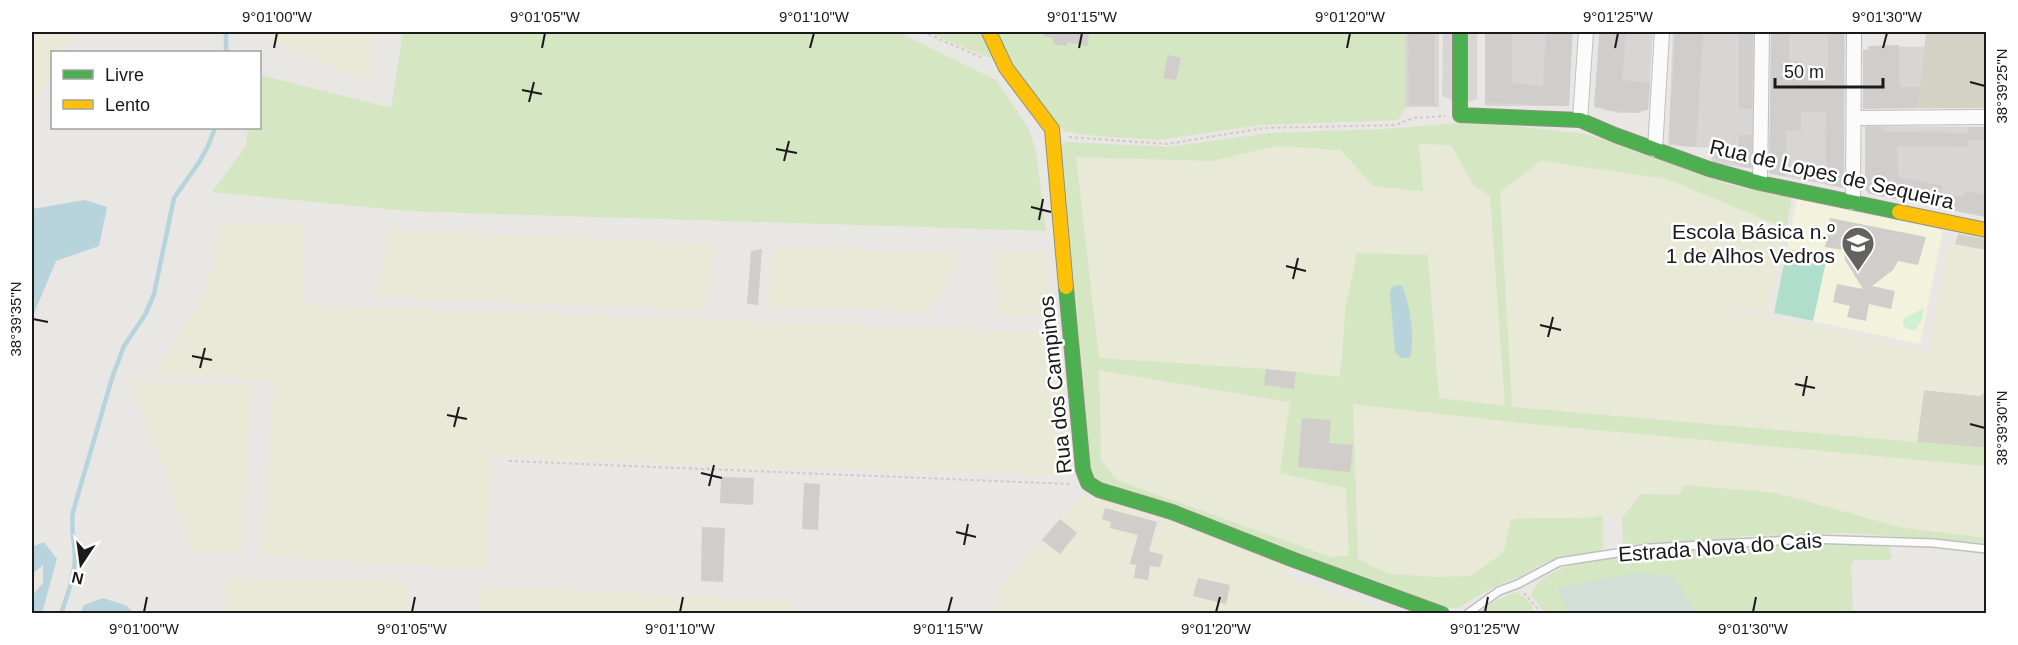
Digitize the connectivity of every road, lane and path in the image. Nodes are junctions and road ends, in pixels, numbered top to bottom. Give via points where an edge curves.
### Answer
1 (922, 32) edge
2 (989, 32) edge
3 (1460, 32) edge
4 (1586, 32) edge
5 (1662, 32) edge
6 (1762, 32) edge
7 (1854, 32) edge
8 (1006, 68) junction
9 (1460, 115) junction
10 (1986, 117) edge
11 (1855, 118) junction
12 (1580, 120) junction
13 (1053, 136) junction
14 (1655, 150) junction
15 (1760, 183) junction
16 (1853, 203) junction
17 (1986, 230) edge
18 (509, 461) dead end
19 (1088, 484) junction
20 (1986, 549) edge
21 (1518, 584) junction
22 (1442, 614) edge
23 (1467, 614) edge
24 (1542, 614) edge

1 - 8 path
2 - 8 street, Rua dos Campinos
3 - 9 street
4 - 12 street
5 - 14 street
6 - 15 street
7 - 11 street
8 - 13 street, Rua dos Campinos via 1052,129
9 - 12 street, Rua de Lopes de Sequeira
9 - 13 path via 1413,118 1396,125 1264,128 1167,144
10 - 11 street
11 - 16 street
12 - 14 street, Rua de Lopes de Sequeira
13 - 19 street, Rua dos Campinos via 1081,453
14 - 15 street, Rua de Lopes de Sequeira
15 - 16 street, Rua de Lopes de Sequeira
16 - 17 street, Rua de Lopes de Sequeira
18 - 19 path
19 - 22 street, Rua dos Campinos
20 - 21 lane, Estrada Nova do Cais via 1933,543 1809,539 1648,548 1559,562
21 - 23 lane, Estrada Nova do Cais via 1499,591
21 - 24 path

